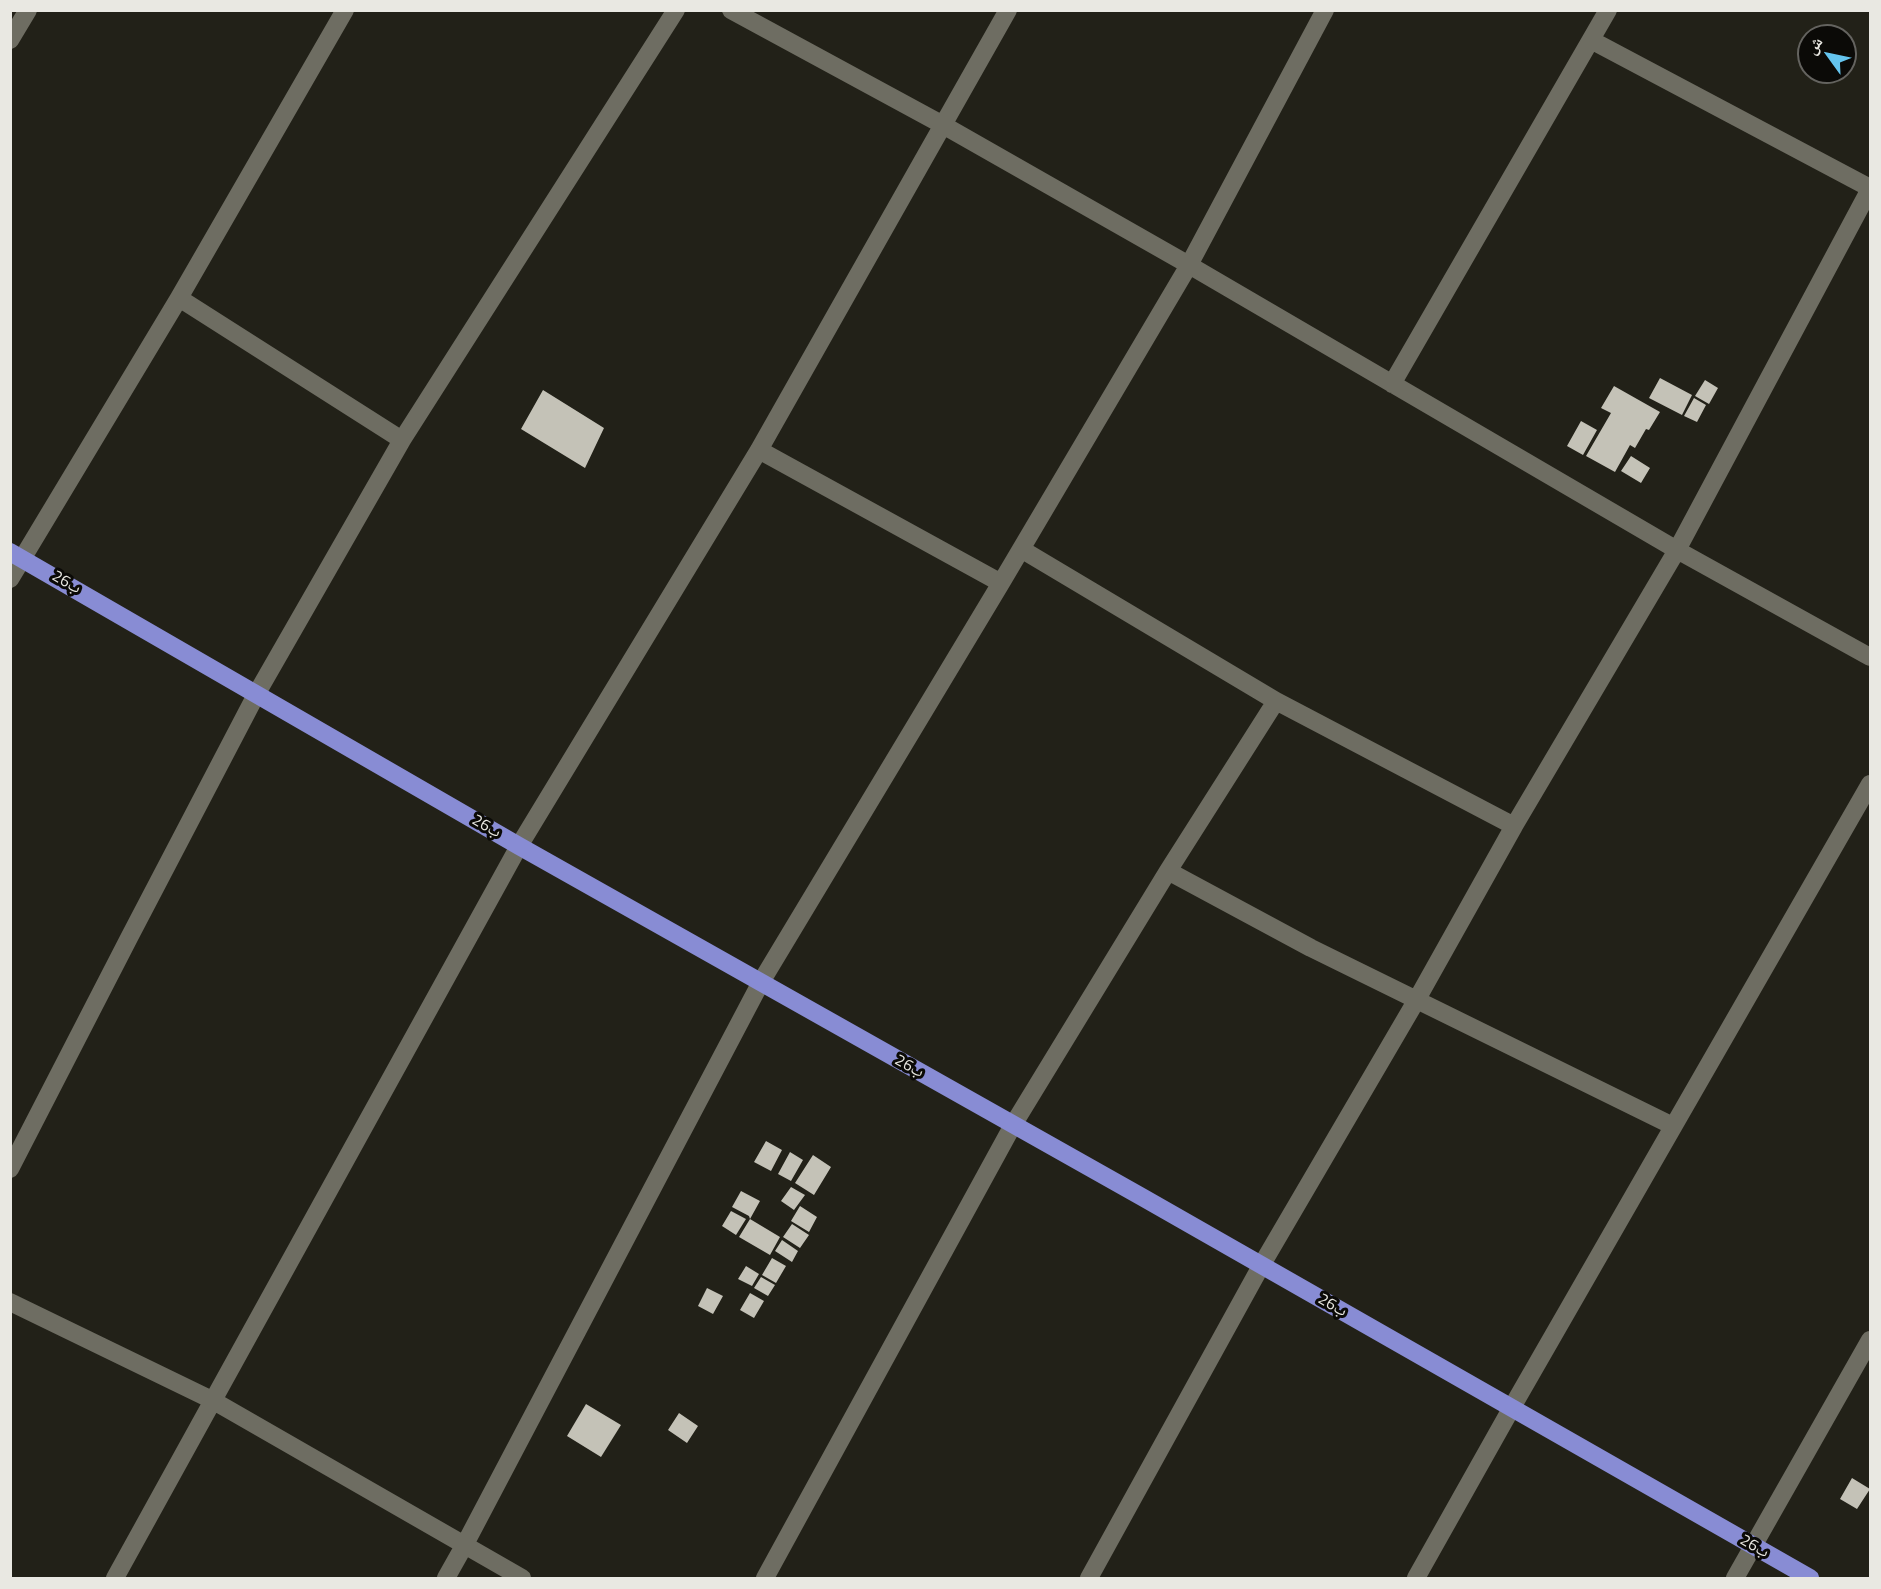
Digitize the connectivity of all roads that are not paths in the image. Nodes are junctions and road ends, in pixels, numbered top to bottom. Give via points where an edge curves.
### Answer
1 (28, 10) edge
2 (345, 10) edge
3 (676, 10) edge
4 (731, 10) edge
5 (1008, 10) edge
6 (1325, 10) edge
7 (1608, 10) edge
8 (10, 40) edge
9 (1591, 40) junction
10 (944, 125) junction
11 (1870, 188) edge
12 (1189, 265) junction
13 (179, 298) junction
14 (1392, 384) junction
15 (402, 440) junction
16 (759, 450) junction
17 (1021, 549) junction
18 (1677, 550) junction
19 (17, 555) edge
20 (10, 579) edge
21 (1001, 583) junction
22 (1870, 657) edge
23 (257, 693) junction
24 (1276, 701) junction
25 (1870, 784) edge
26 (1514, 826) junction
27 (519, 846) junction
28 (1168, 871) junction
29 (761, 982) junction
30 (1416, 1001) junction
31 (1013, 1125) junction
32 (1673, 1126) junction
33 (10, 1169) edge
34 (1261, 1266) junction
35 (10, 1302) edge
36 (1870, 1340) edge
37 (212, 1400) junction
38 (1511, 1409) junction
39 (464, 1546) junction
40 (1754, 1546) junction
41 (115, 1578) edge
42 (446, 1578) edge
43 (522, 1578) edge
44 (765, 1578) edge
45 (1089, 1578) edge
46 (1416, 1578) edge
47 (1735, 1578) edge
48 (1810, 1578) edge

1 - 8 street
2 - 13 street
3 - 15 street
4 - 10 street
5 - 10 street
6 - 12 street
7 - 9 street
9 - 11 street
9 - 14 street
10 - 12 street
10 - 16 street
11 - 18 street
12 - 14 street
12 - 17 street
13 - 15 street
13 - 19 street
14 - 18 street
15 - 23 street
16 - 21 street
16 - 27 street
17 - 21 street
17 - 24 street
18 - 22 street
18 - 26 street
19 - 20 street
19 - 23 highway, 26ب
21 - 29 street
23 - 27 highway, 26ب
23 - 33 street
24 - 26 street
24 - 28 street
25 - 32 street
26 - 30 street
27 - 29 highway, 26ب
27 - 37 street
28 - 30 street
28 - 31 street
29 - 31 highway, 26ب
29 - 39 street
30 - 32 street
30 - 34 street
31 - 34 highway, 26ب
31 - 44 street
32 - 38 street
34 - 38 highway, 26ب
34 - 45 street
35 - 37 street
36 - 40 street
37 - 39 street
37 - 41 street
38 - 40 highway, 26ب
38 - 46 street
39 - 42 street
39 - 43 street
40 - 47 street
40 - 48 highway, 26ب

